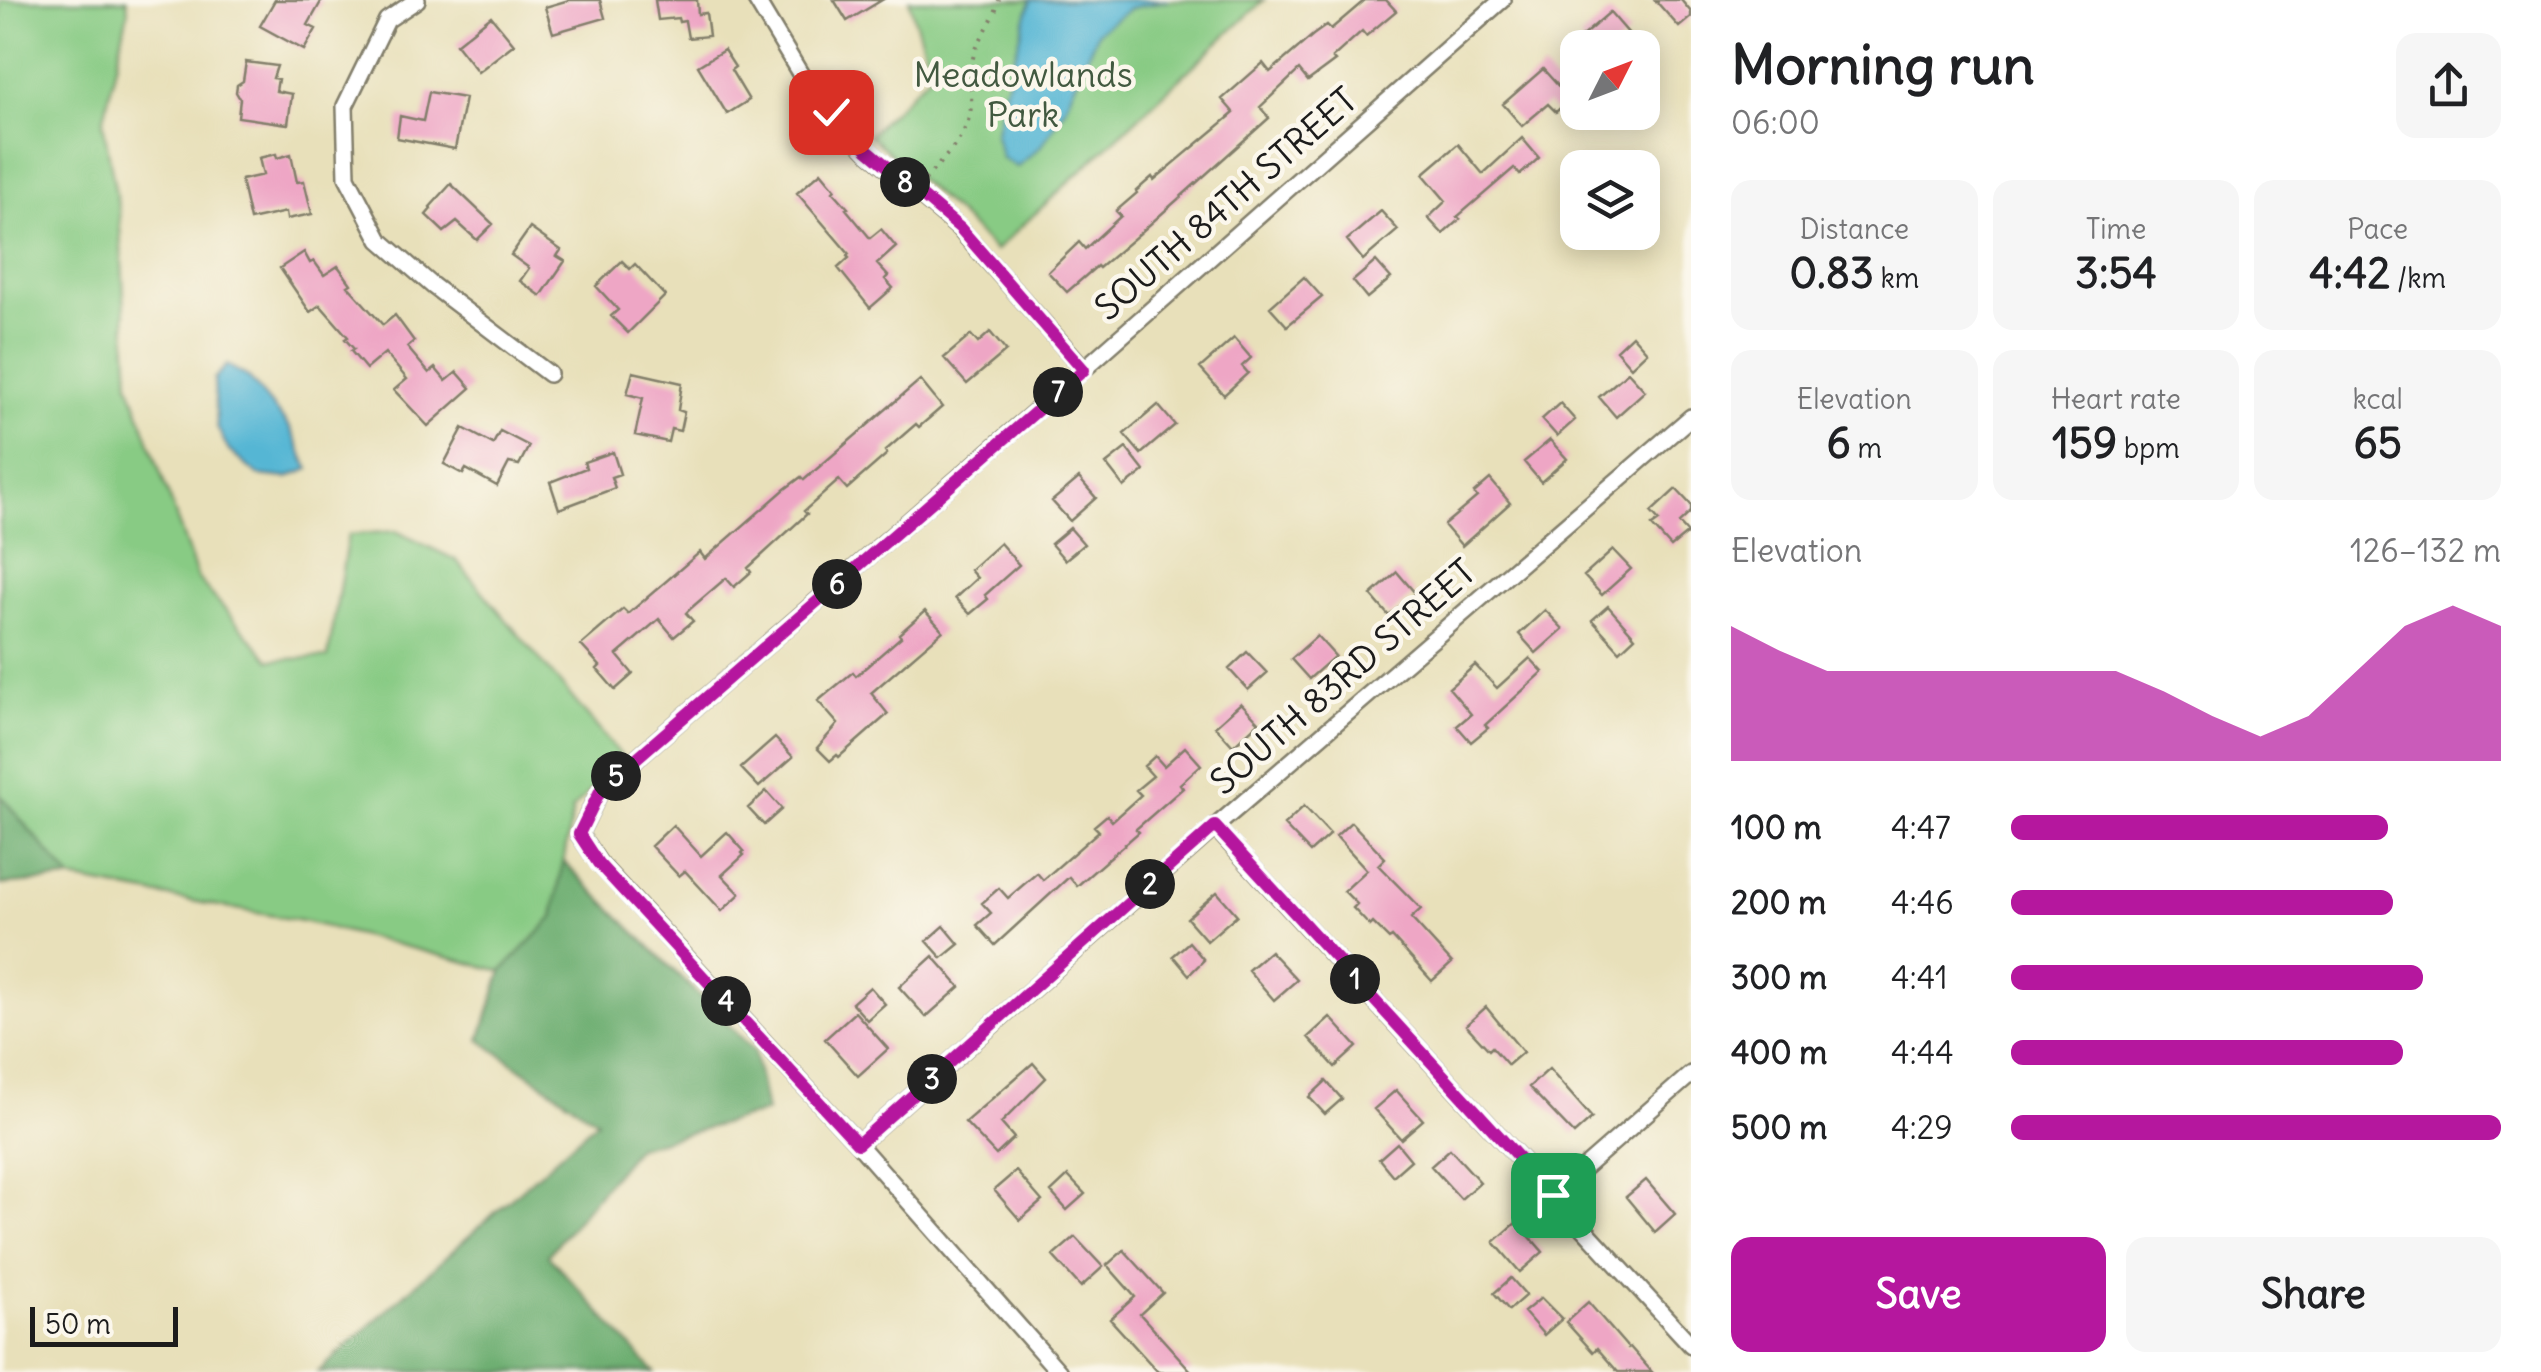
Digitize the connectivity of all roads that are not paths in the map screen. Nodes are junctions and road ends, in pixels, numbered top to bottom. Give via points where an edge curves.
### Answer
1 (417, 0) edge
2 (756, 0) edge
3 (1502, 0) edge
4 (1084, 370) junction
5 (548, 374) dead end
6 (1691, 417) edge
7 (1215, 826) junction
8 (1691, 1074) edge
9 (858, 1144) junction
10 (1553, 1195) junction
11 (1691, 1345) edge
12 (1059, 1372) edge

1 - 5 street via 387,20 345,106 346,177 380,240
2 - 4 street via 831,112 960,228
3 - 4 street, SOUTH 84TH STREET
4 - 9 street, SOUTH 84TH STREET via 601,789 579,834 598,863
6 - 7 street, SOUTH 83RD STREET
7 - 9 street, SOUTH 83RD STREET
7 - 10 street
8 - 10 street
9 - 12 street
10 - 11 street

